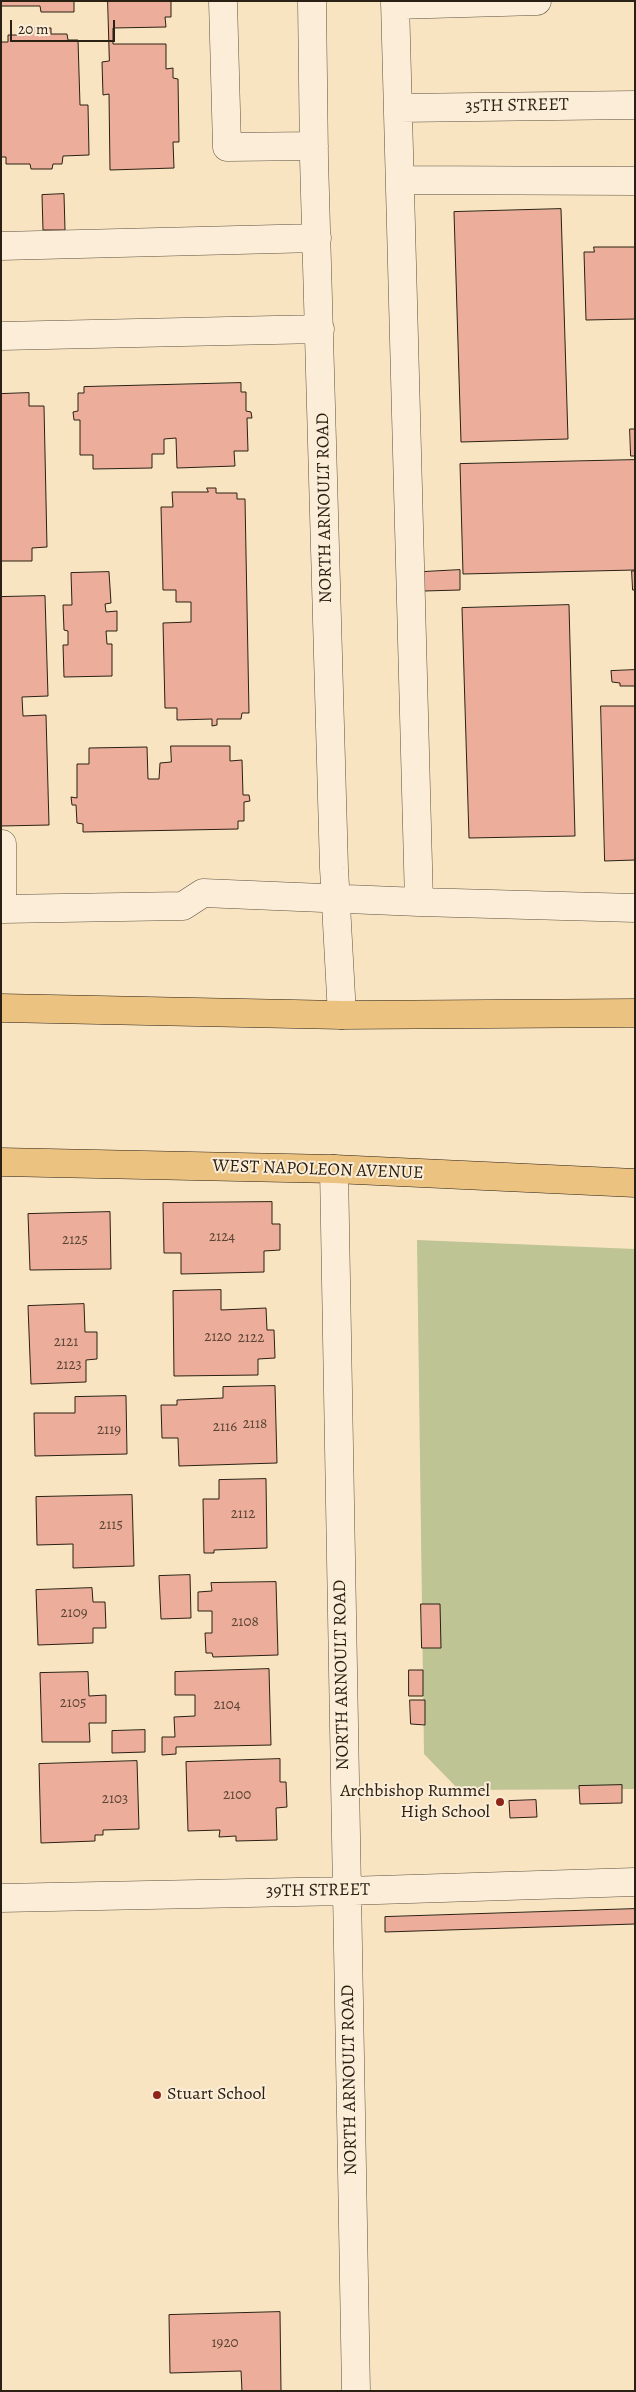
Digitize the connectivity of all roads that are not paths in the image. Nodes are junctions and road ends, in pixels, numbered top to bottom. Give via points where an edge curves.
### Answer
1 (223, 1) edge
2 (312, 1) edge
3 (537, 1) edge
4 (395, 3) edge
5 (635, 105) edge
6 (399, 108) junction
7 (314, 146) junction
8 (400, 180) junction
9 (635, 181) edge
10 (317, 238) junction
11 (1, 246) edge
12 (320, 329) junction
13 (1, 336) edge
14 (2, 844) edge
15 (335, 898) junction
16 (420, 902) junction
17 (635, 908) edge
18 (1, 1008) edge
19 (635, 1013) edge
20 (342, 1015) junction
21 (1, 1162) edge
22 (334, 1169) junction
23 (635, 1183) edge
24 (635, 1882) edge
25 (346, 1891) junction
26 (1, 1898) edge
27 (356, 2391) edge

1 - 7 street via 227,147
2 - 7 street, NORTH ARNOULT ROAD
3 - 4 street
4 - 6 street
5 - 6 street, 35TH STREET
6 - 8 street
7 - 10 street, NORTH ARNOULT ROAD
8 - 9 street
8 - 16 street
10 - 11 street
10 - 12 street, NORTH ARNOULT ROAD
12 - 13 street
12 - 15 street, NORTH ARNOULT ROAD
14 - 15 street via 2,908 183,906 203,893
15 - 16 street
15 - 20 street, NORTH ARNOULT ROAD
16 - 17 street
18 - 20 main road
19 - 20 main road
21 - 22 main road, WEST NAPOLEON AVENUE
22 - 23 main road, WEST NAPOLEON AVENUE
22 - 25 street, NORTH ARNOULT ROAD
24 - 25 street, 39TH STREET
25 - 26 street, 39TH STREET
25 - 27 street, NORTH ARNOULT ROAD

